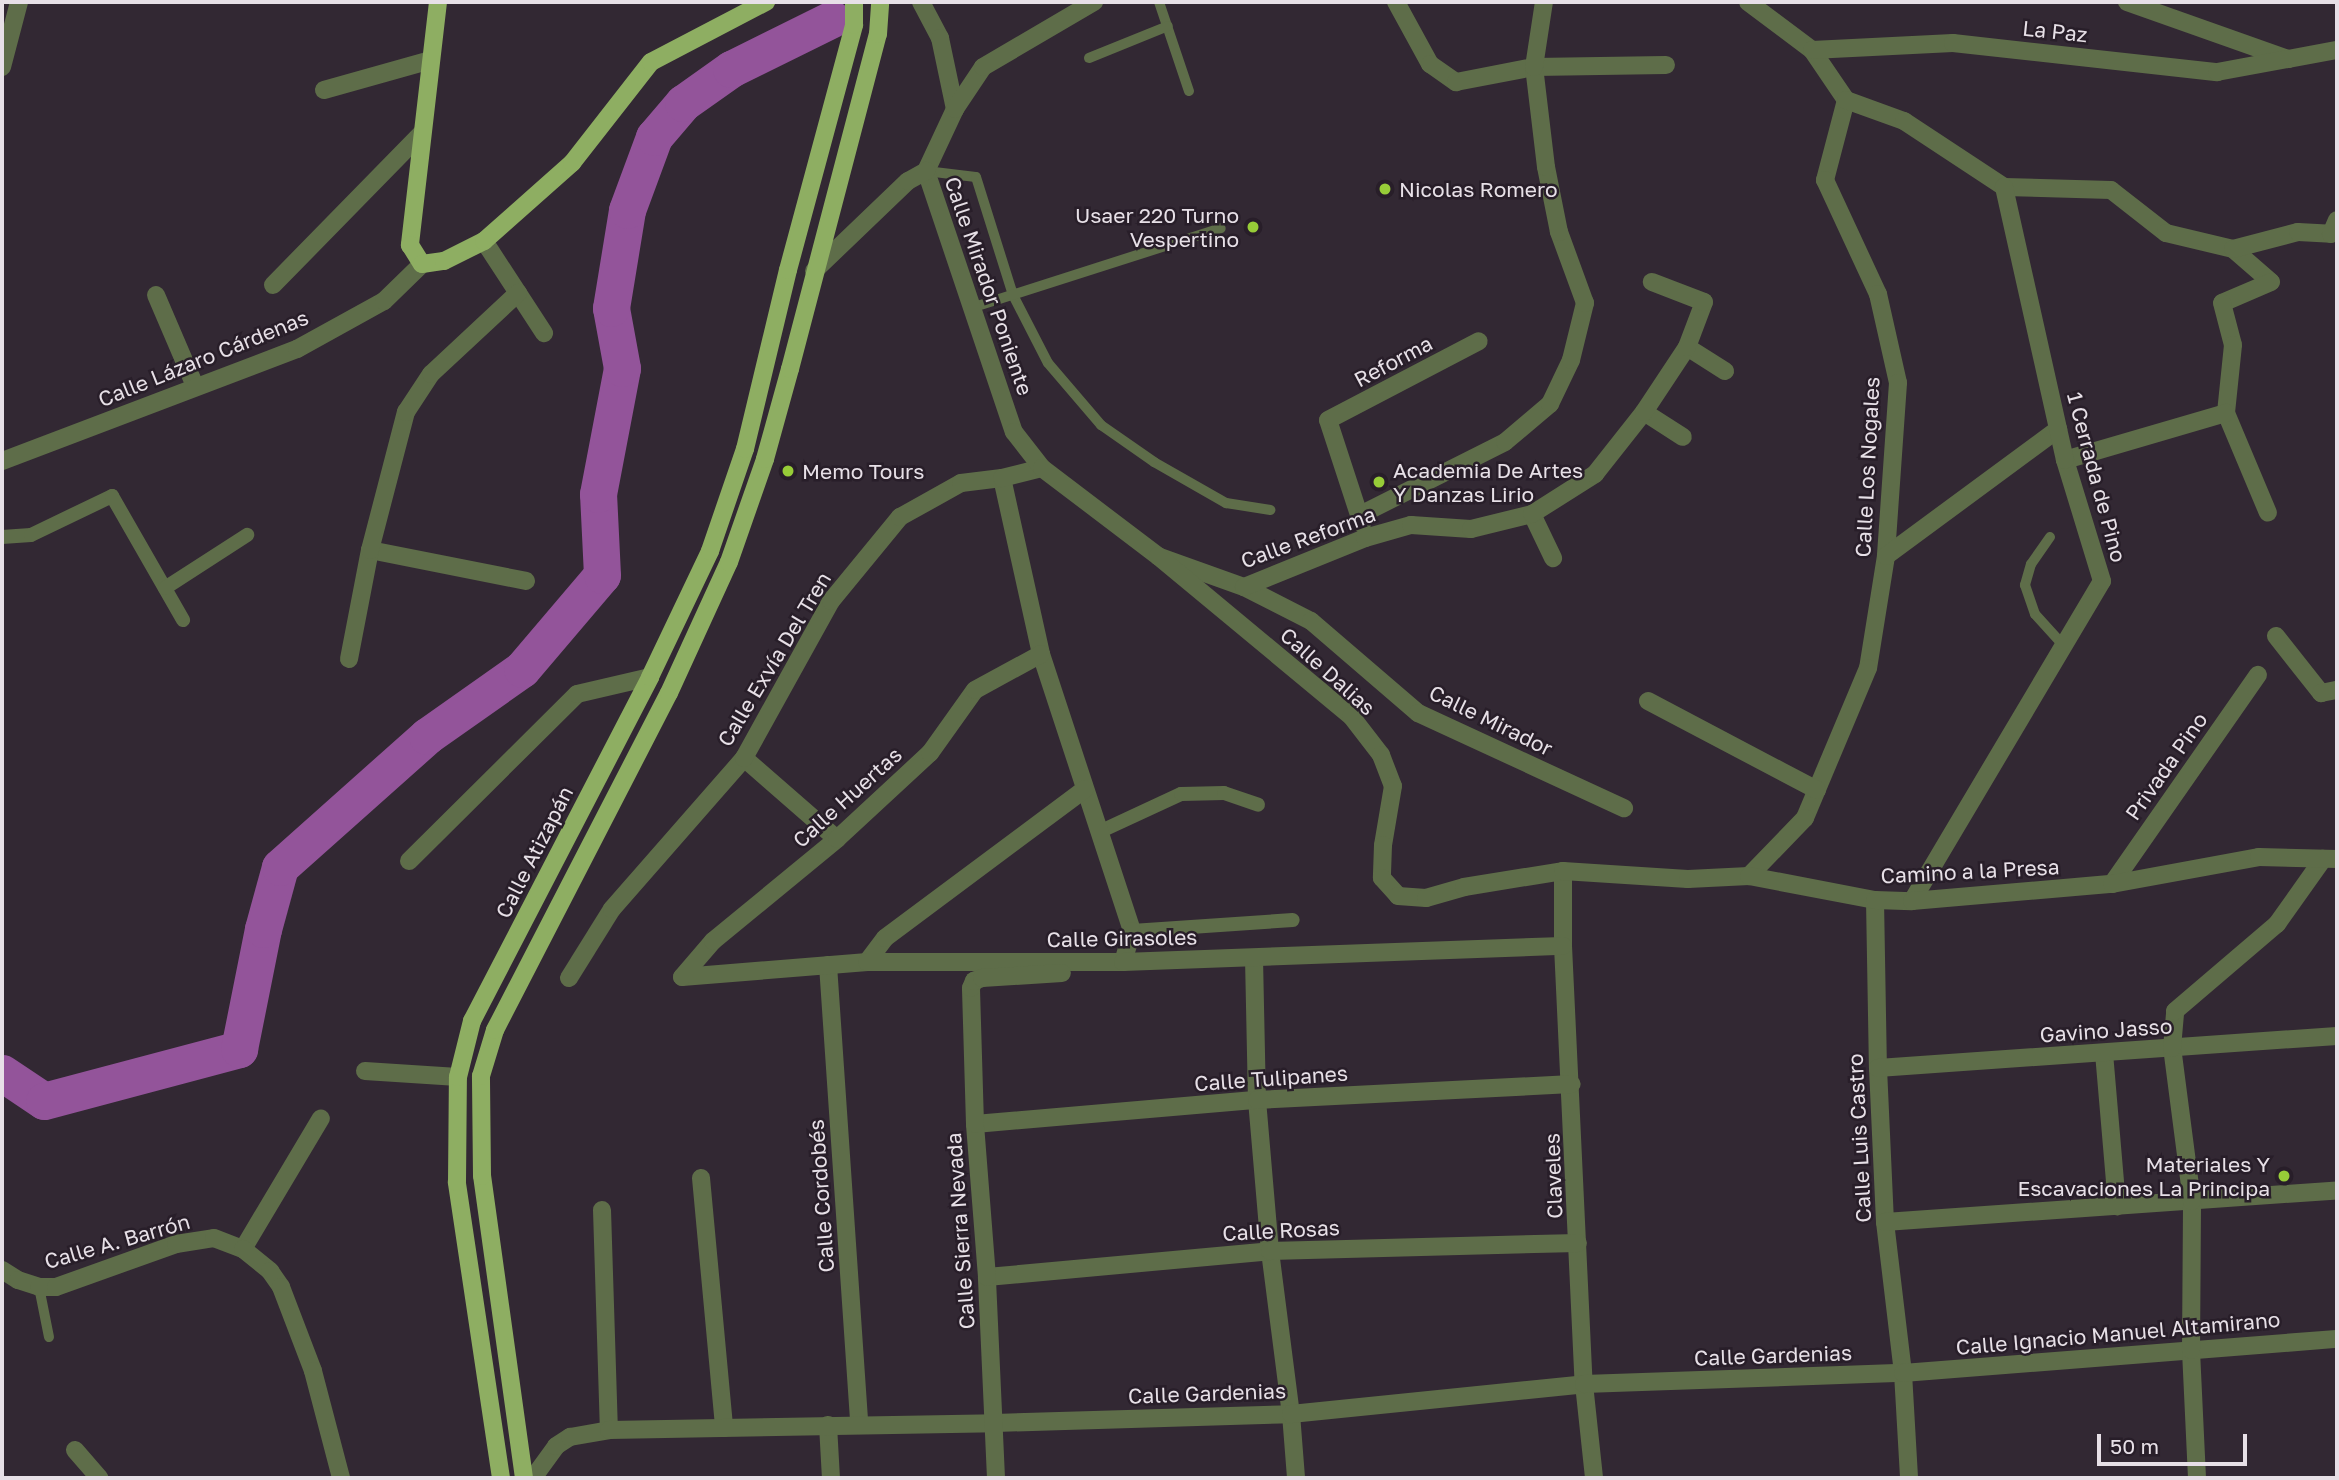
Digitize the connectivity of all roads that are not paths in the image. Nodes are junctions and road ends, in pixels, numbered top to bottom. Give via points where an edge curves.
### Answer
1 (19, 2) edge
2 (438, 2) edge
3 (766, 2) edge
4 (854, 2) edge
5 (880, 2) edge
6 (921, 2) edge
7 (1094, 2) edge
8 (1159, 2) edge
9 (1396, 2) edge
10 (1544, 2) edge
11 (1748, 2) edge
12 (2127, 2) edge
13 (1168, 26) junction
14 (1812, 50) junction
15 (2337, 50) edge
16 (1088, 58) dead end
17 (431, 60) junction
18 (2291, 60) junction
19 (1666, 65) dead end
20 (2, 67) edge
21 (1534, 67) junction
22 (324, 90) dead end
23 (1189, 91) dead end
24 (1846, 100) junction
25 (955, 109) junction
26 (422, 133) junction
27 (926, 171) junction
28 (2004, 187) junction
29 (2337, 220) edge
30 (1221, 228) dead end
31 (484, 241) junction
32 (2233, 249) junction
33 (422, 264) junction
34 (814, 271) junction
35 (1652, 282) dead end
36 (273, 285) dead end
37 (518, 293) junction
38 (156, 295) dead end
39 (1013, 295) junction
40 (970, 309) junction
41 (544, 333) dead end
42 (1479, 341) dead end
43 (1687, 347) junction
44 (1725, 371) dead end
45 (195, 386) junction
46 (1644, 412) junction
47 (2226, 413) junction
48 (2058, 429) junction
49 (1684, 437) dead end
50 (2065, 460) junction
51 (2, 461) edge
52 (1042, 468) junction
53 (1002, 478) junction
54 (1270, 510) dead end
55 (2268, 513) dead end
56 (1532, 514) junction
57 (1360, 515) junction
58 (247, 535) dead end
59 (2, 537) edge
60 (2050, 537) dead end
61 (1364, 538) junction
62 (370, 551) junction
63 (1158, 556) junction
64 (1886, 556) junction
65 (1553, 558) dead end
66 (526, 581) dead end
67 (1244, 587) junction
68 (165, 588) junction
69 (183, 620) dead end
70 (2276, 636) dead end
71 (2063, 645) junction
72 (1041, 654) junction
73 (349, 659) dead end
74 (2258, 674) dead end
75 (650, 677) junction
76 (2337, 690) edge
77 (1648, 701) dead end
78 (744, 758) junction
79 (1085, 789) junction
80 (1817, 790) junction
81 (1258, 805) dead end
82 (1624, 808) dead end
83 (1099, 832) junction
84 (837, 839) junction
85 (2330, 859) edge
86 (409, 861) dead end
87 (1563, 871) junction
88 (1749, 876) junction
89 (2112, 884) junction
90 (1875, 900) junction
91 (1912, 901) junction
92 (1293, 919) dead end
93 (1132, 931) junction
94 (1563, 946) junction
95 (1254, 958) junction
96 (867, 962) junction
97 (1123, 962) junction
98 (1094, 963) junction
99 (828, 965) junction
100 (682, 977) joint
101 (569, 978) dead end
102 (2337, 1036) edge
103 (2172, 1048) junction
104 (2104, 1053) junction
105 (1878, 1069) junction
106 (365, 1072) dead end
107 (458, 1076) junction
108 (1572, 1084) junction
109 (1257, 1100) junction
110 (321, 1118) dead end
111 (975, 1124) junction
112 (701, 1178) dead end
113 (2337, 1190) edge
114 (2192, 1201) junction
115 (2117, 1206) junction
116 (602, 1210) dead end
117 (1885, 1222) junction
118 (1578, 1242) junction
119 (243, 1248) junction
120 (1270, 1251) junction
121 (2, 1270) edge
122 (987, 1277) junction
123 (39, 1287) junction
124 (50, 1337) dead end
125 (2337, 1339) edge
126 (2191, 1350) junction
127 (1903, 1373) junction
128 (1584, 1384) junction
129 (1291, 1414) junction
130 (995, 1423) junction
131 (859, 1424) junction
132 (828, 1426) junction
133 (724, 1428) junction
134 (609, 1430) junction
135 (75, 1450) dead end
136 (99, 1478) edge
137 (341, 1478) edge
138 (501, 1478) edge
139 (524, 1478) edge
140 (533, 1478) edge
141 (831, 1478) edge
142 (996, 1478) edge
143 (1296, 1478) edge
144 (1594, 1478) edge
145 (1909, 1478) edge
146 (2197, 1478) edge

1 - 20 street
2 - 17 main road
3 - 31 main road, Calle Lázaro Cárdenas via 651,62 572,163
4 - 75 main road, Calle Atizapán via 853,25 745,449 710,551
5 - 34 main road via 878,34
6 - 25 street via 940,38
7 - 25 street via 983,67
8 - 13 lane
9 - 21 street via 1430,64 1456,82
10 - 21 street, Calle Reforma
11 - 14 street
12 - 18 street
13 - 16 lane
13 - 23 lane
14 - 18 street, La Paz via 1953,43 2217,72
14 - 24 street
15 - 18 street, La Paz
17 - 22 street
17 - 26 main road
19 - 21 street
21 - 57 street, Calle Reforma via 1559,232 1585,303 1571,360 1550,404 1505,442
24 - 28 street via 1904,121
24 - 64 street, Calle Los Nogales via 1825,180 1878,294 1898,383
25 - 27 street
26 - 33 main road via 411,245
26 - 36 street
27 - 34 street via 908,181
27 - 39 lane, Calle Mirador Poniente via 976,177
27 - 40 street, Calle Mirador Poniente
28 - 32 street via 2111,190 2166,233
28 - 48 street, 1 Cerrada de Pino
29 - 32 street via 2331,234 2298,232
30 - 39 lane
31 - 33 main road, Calle Lázaro Cárdenas via 444,261
31 - 37 street
32 - 47 street via 2272,282 2222,303 2234,345
33 - 45 street, Calle Lázaro Cárdenas via 384,301 297,349
34 - 139 main road via 765,458 729,562 669,693 495,1030 481,1076 482,1176
35 - 43 street, Calle Reforma via 1703,302
37 - 41 street
37 - 62 street via 431,374 406,412
38 - 45 street
39 - 40 lane
39 - 54 lane, Calle Mirador Poniente via 1048,363 1101,425 1226,503
40 - 52 street, Calle Mirador Poniente via 1014,432
42 - 57 street, Reforma via 1328,420
43 - 44 street
43 - 46 street, Calle Reforma
45 - 51 street, Calle Lázaro Cárdenas
46 - 49 street
46 - 56 street, Calle Reforma via 1595,474
47 - 50 street
47 - 55 street
48 - 50 street, 1 Cerrada de Pino
48 - 64 street
50 - 71 street, 1 Cerrada de Pino via 2102,581
52 - 53 street, Calle Exvía Del Tren
52 - 63 street
53 - 72 street
53 - 78 street, Calle Exvía Del Tren via 961,483 900,517 831,601
56 - 61 street, Calle Reforma via 1471,529 1411,525
56 - 65 street
57 - 61 street
58 - 68 street
59 - 68 street via 32,535 112,496
60 - 71 lane via 2031,564 2025,585 2035,614
61 - 67 street, Calle Reforma
62 - 66 street
62 - 73 street
63 - 67 street, Calle Reforma
63 - 87 street, Calle Dalias via 1352,716 1381,755 1393,786 1382,878 1398,896 1426,898
64 - 80 street, Calle Los Nogales via 1868,668
67 - 82 street, Calle Mirador via 1311,621 1418,713
68 - 69 street
70 - 76 street via 2321,693
71 - 91 street, 1 Cerrada de Pino
72 - 79 street
72 - 84 street, Calle Huertas via 975,690 930,753
74 - 89 street, Privada Pino
75 - 86 street via 577,694
75 - 107 main road, Calle Atizapán via 472,1021
77 - 80 street
78 - 84 street
78 - 101 street, Calle Exvía Del Tren via 612,909
79 - 83 street
79 - 96 street via 885,938
80 - 88 street, Calle Los Nogales via 1805,818
81 - 83 street via 1224,793 1181,794
83 - 93 street
84 - 100 street, Calle Huertas via 713,941
85 - 89 street, Camino a la Presa via 2259,857
85 - 103 street via 2277,924 2175,1012
87 - 88 street, Camino a la Presa via 1688,879
87 - 94 street, Claveles
88 - 90 street, Camino a la Presa
89 - 91 street, Camino a la Presa
90 - 91 street, Camino a la Presa
90 - 105 street, Calle Luis Castro
92 - 93 street
93 - 97 street
94 - 95 street, Calle Girasoles
94 - 108 street, Claveles
95 - 97 street, Calle Girasoles
95 - 109 street
96 - 98 street, Calle Girasoles
96 - 99 street, Calle Girasoles
97 - 98 street, Calle Girasoles
98 - 111 street, Calle Sierra Nevada via 1084,972 974,981
99 - 100 street, Calle Girasoles
99 - 131 street, Calle Cordobés
102 - 103 street, Gavino Jasso
103 - 104 street, Gavino Jasso
103 - 114 street
104 - 105 street, Gavino Jasso
104 - 115 street
105 - 117 street, Calle Luis Castro
106 - 107 street
107 - 138 main road, Calle Atizapán via 457,1182
108 - 109 street, Calle Tulipanes
108 - 118 street, Claveles
109 - 111 street, Calle Tulipanes
109 - 120 street
110 - 119 street
111 - 122 street, Calle Sierra Nevada
112 - 133 street
113 - 114 street
114 - 115 street
114 - 126 street
115 - 117 street
116 - 134 street
117 - 127 street, Calle Luis Castro
118 - 120 street, Calle Rosas
118 - 128 street, Claveles
119 - 123 street, Calle A. Barrón via 214,1238 176,1244 72,1282
119 - 137 street, Calle A. Barrón via 270,1272 285,1297 313,1371
120 - 122 street, Calle Rosas
120 - 129 street
121 - 123 street, Calle A. Barrón
122 - 130 street, Calle Sierra Nevada
123 - 124 lane
125 - 126 street, Calle Ignacio Manuel Altamirano
126 - 127 street, Calle Ignacio Manuel Altamirano
126 - 146 street
127 - 128 street, Calle Gardenias
127 - 145 street, Calle Luis Castro
128 - 129 street, Calle Gardenias
128 - 144 street, Claveles
129 - 130 street, Calle Gardenias
129 - 143 street
130 - 131 street, Calle Gardenias
130 - 142 street, Calle Sierra Nevada
131 - 132 street, Calle Gardenias
132 - 133 street, Calle Gardenias
132 - 141 street
133 - 134 street, Calle Gardenias
134 - 140 street, Calle Gardenias via 570,1437 556,1446
135 - 136 street

